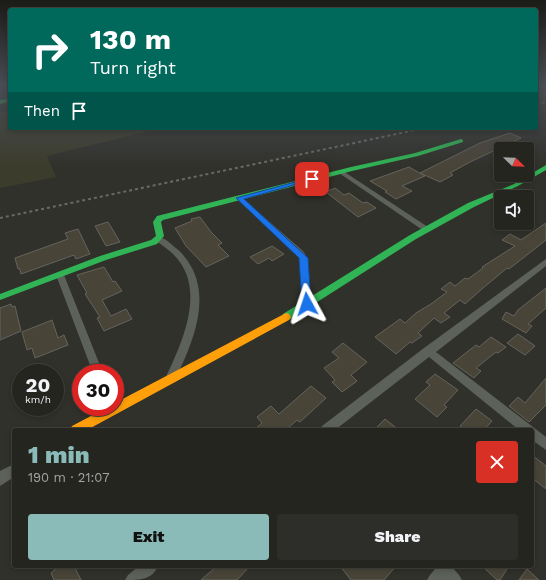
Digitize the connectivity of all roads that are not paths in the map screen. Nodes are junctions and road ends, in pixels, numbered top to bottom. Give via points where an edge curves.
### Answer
1 (461, 141) dead end
2 (546, 167) edge
3 (341, 172) junction
4 (239, 198) junction
5 (427, 229) junction
6 (159, 239) junction
7 (546, 262) edge
8 (60, 275) junction
9 (0, 297) edge
10 (307, 304) junction
11 (428, 352) junction
12 (95, 364) edge
13 (170, 380) junction
14 (124, 401) edge
15 (96, 416) edge
16 (79, 428) edge
17 (329, 428) edge
18 (525, 428) edge
19 (534, 435) edge
20 (546, 444) edge
21 (12, 471) edge
22 (0, 479) edge
23 (148, 568) edge
24 (133, 580) edge

1 - 3 main road via 416,155
2 - 5 main road via 516,185 471,205
3 - 4 main road
3 - 5 street
4 - 6 main road via 160,218 157,225
4 - 10 street via 303,258
5 - 10 main road
6 - 8 main road
6 - 13 street via 176,251 188,267 196,297 190,330
7 - 11 street
8 - 9 main road
8 - 12 street
10 - 13 main road
11 - 17 street
11 - 18 street
13 - 14 main road
15 - 16 main road
19 - 20 street
21 - 22 street
23 - 24 street

